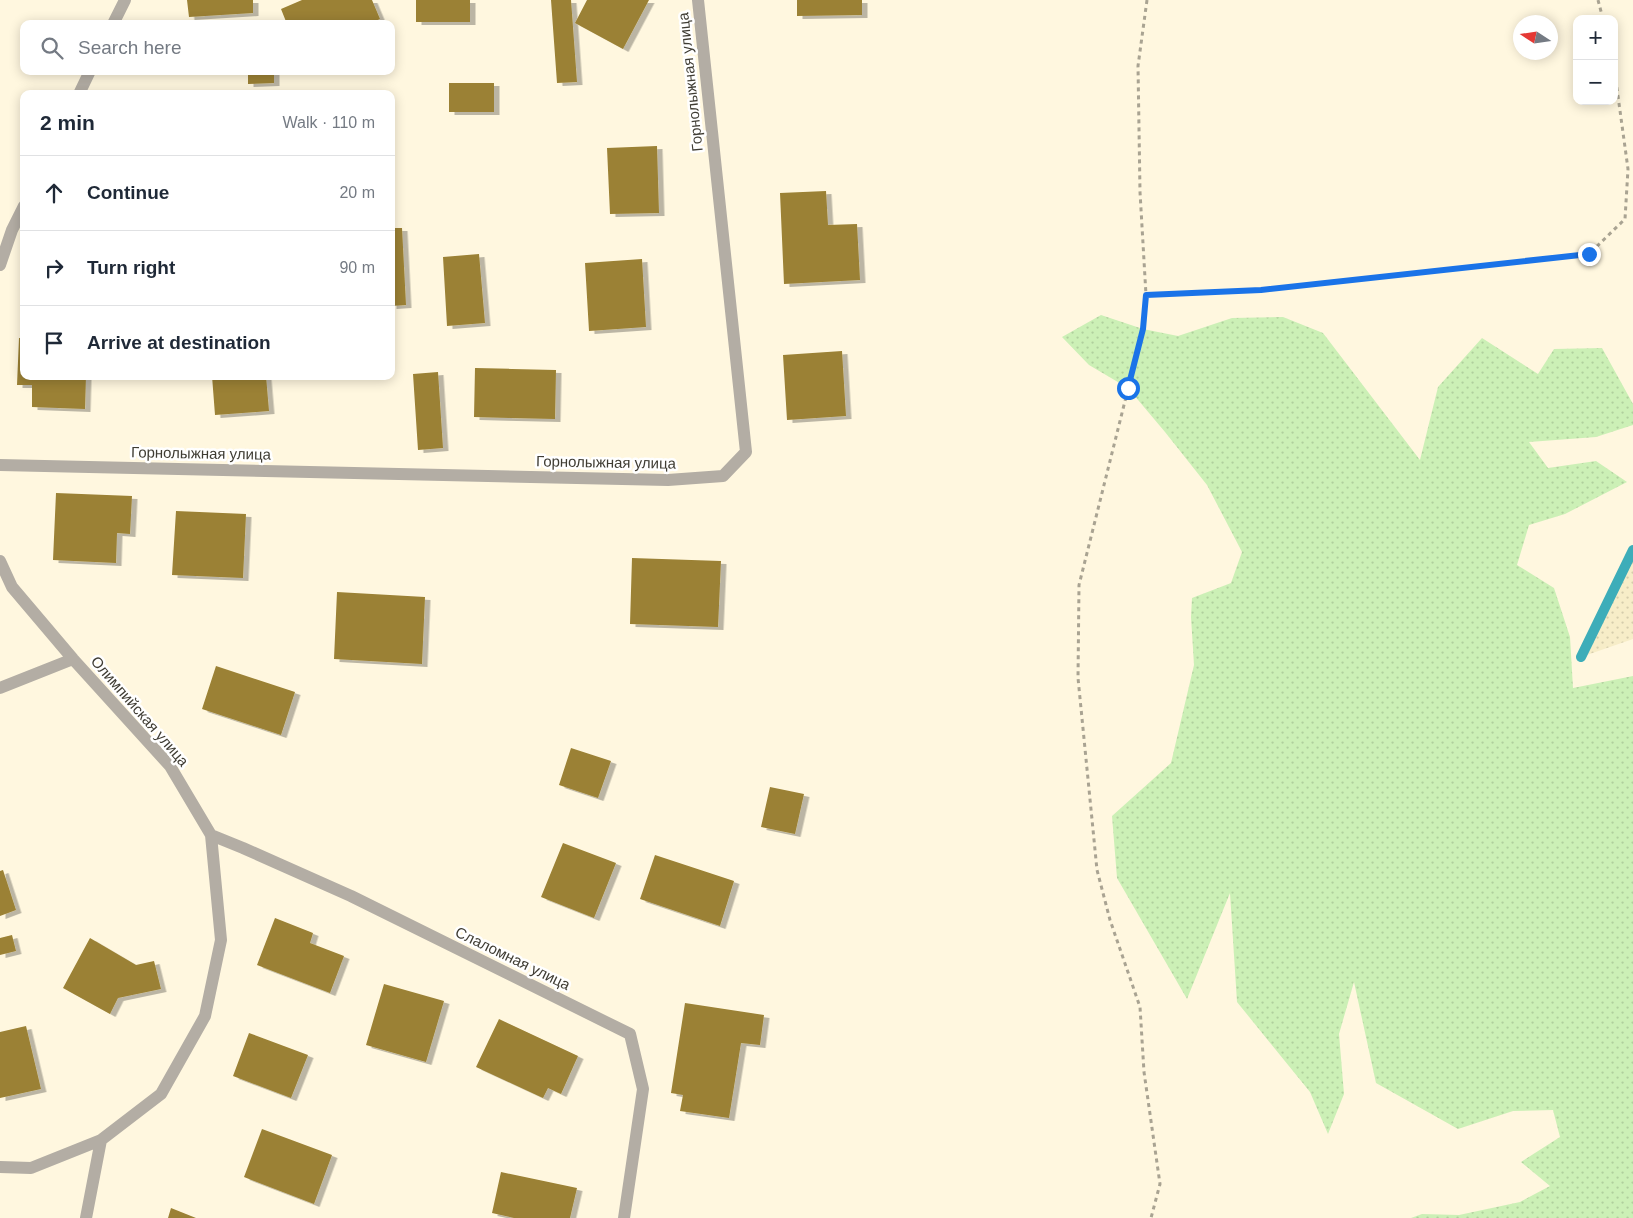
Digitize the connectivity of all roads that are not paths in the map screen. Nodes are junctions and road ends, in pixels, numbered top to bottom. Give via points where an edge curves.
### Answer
1 (125, 0) edge
2 (698, 0) edge
3 (115, 20) edge
4 (88, 75) edge
5 (81, 90) edge
6 (20, 211) edge
7 (6, 230) edge
8 (0, 265) edge
9 (0, 465) edge
10 (0, 561) edge
11 (73, 659) junction
12 (0, 688) edge
13 (211, 835) junction
14 (101, 1140) junction
15 (0, 1166) edge
16 (86, 1218) edge
17 (624, 1218) edge

1 - 3 street
2 - 9 street, Горнолыжная улица via 746,452 723,476 668,480
4 - 5 street
6 - 7 street
7 - 8 street
10 - 11 street, Олимпийская улица via 12,587
11 - 12 street
11 - 13 street, Олимпийская улица via 170,766
13 - 14 street, Олимпийская улица via 221,940 205,1016 161,1094
13 - 17 street, Слаломная улица via 351,896 630,1034 643,1089
14 - 15 street, Олимпийская улица via 31,1168
14 - 16 street

